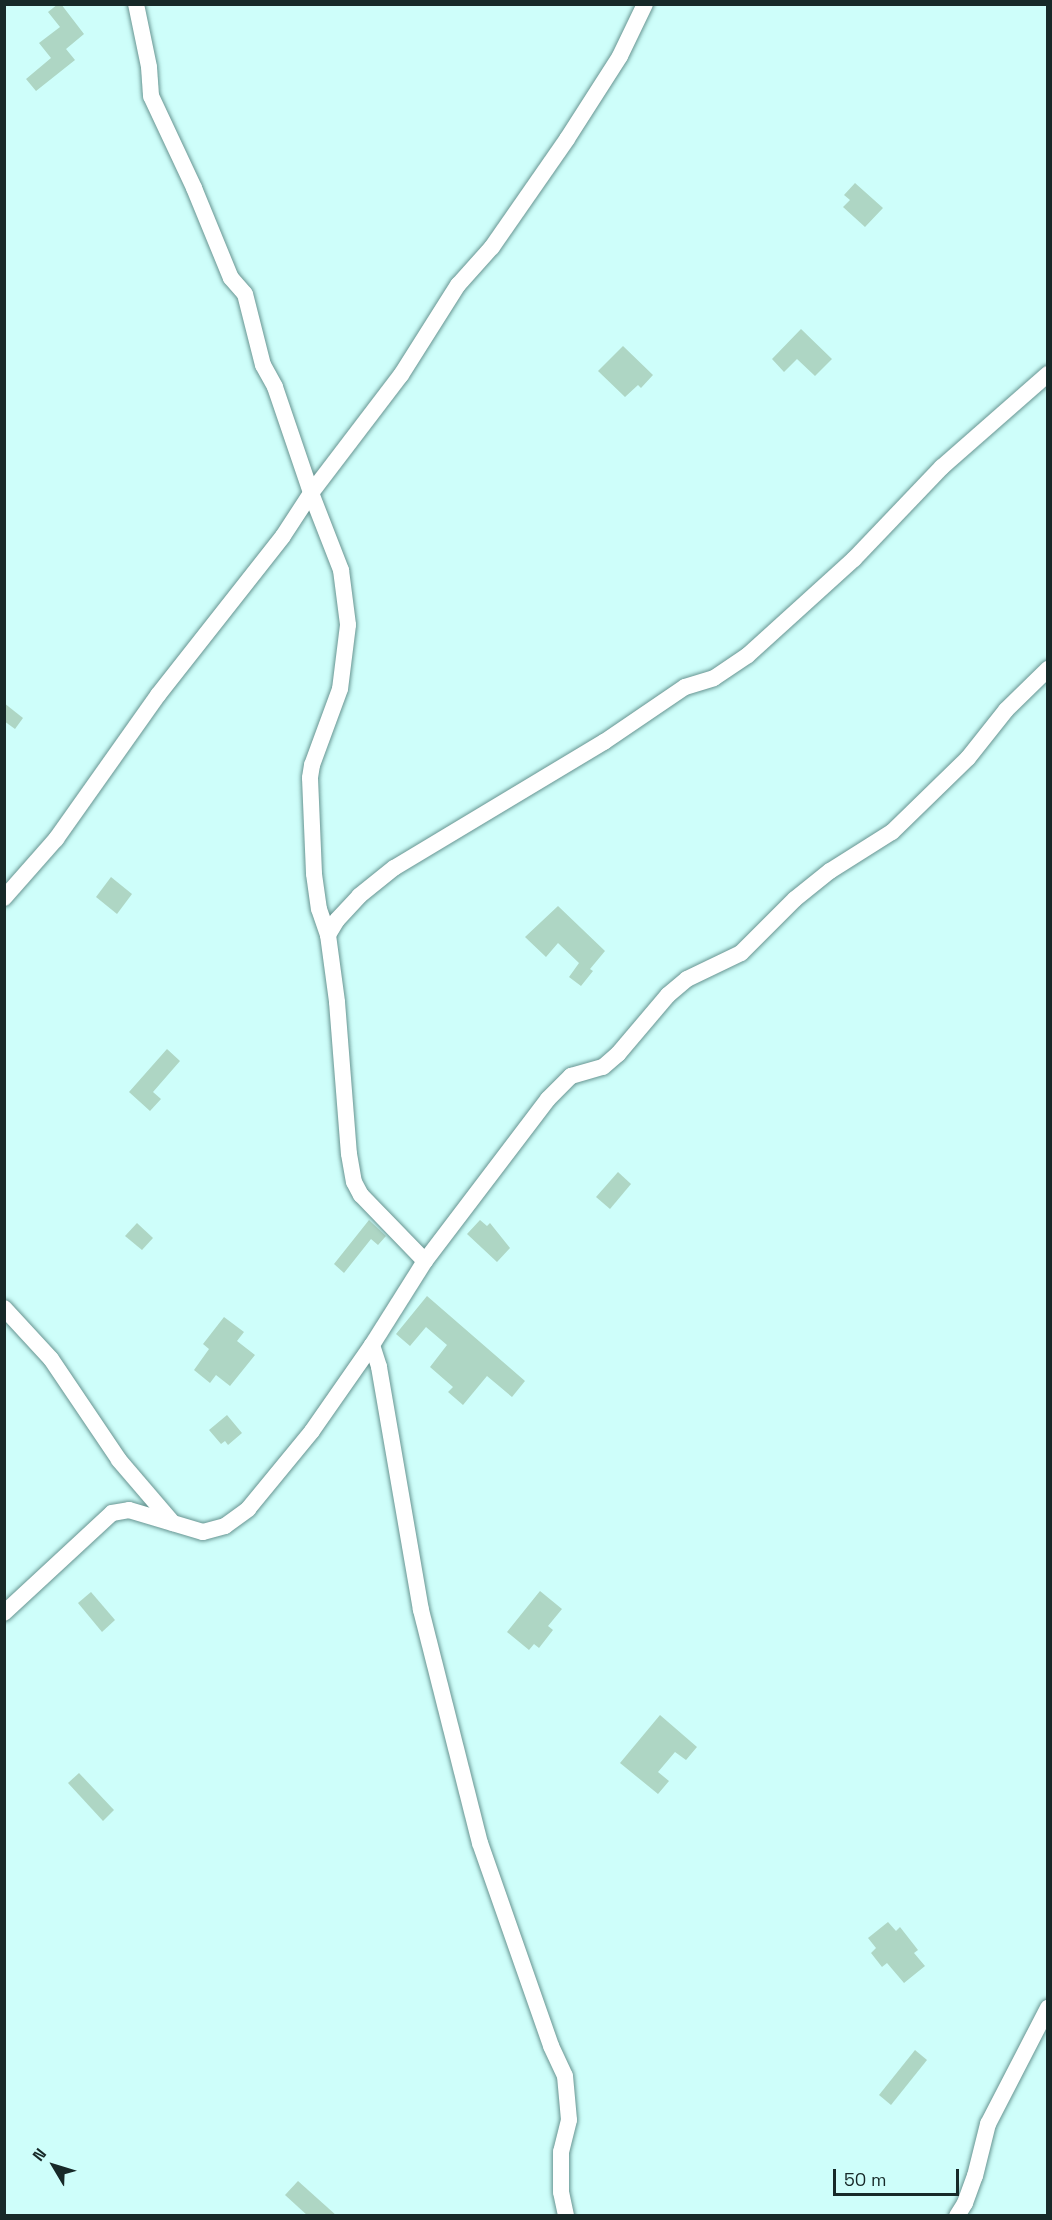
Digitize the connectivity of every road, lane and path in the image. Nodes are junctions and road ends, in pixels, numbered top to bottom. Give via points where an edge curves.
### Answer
1 (136, 4) edge
2 (645, 4) edge
3 (1047, 374) edge
4 (310, 493) junction
5 (1047, 669) edge
6 (4, 898) edge
7 (328, 935) junction
8 (426, 1261) junction
9 (4, 1308) edge
10 (372, 1345) junction
11 (173, 1524) junction
12 (4, 1613) edge
13 (1047, 2008) edge
14 (566, 2216) edge
15 (957, 2216) edge

1 - 4 street via 151,96 231,278 245,294 263,365 275,387
2 - 4 street via 620,56 567,139 492,248 458,285 401,375
3 - 7 street via 942,467 854,559 748,655 714,678 685,687 604,742 394,868 359,896
4 - 6 street via 283,536 158,695 56,839
4 - 7 street via 341,570 348,625 340,689 310,778 314,874
5 - 8 street via 1006,710 968,758 892,832 830,871 795,899 741,953 687,979 603,1067 571,1076 548,1099
7 - 8 street via 354,1182 361,1195
8 - 10 street
9 - 11 street via 51,1359 119,1460
10 - 11 street via 312,1431 248,1509 225,1526 203,1532
10 - 14 street via 421,1610 480,1843 551,2046 566,2076 569,2120 561,2152 561,2192
11 - 12 street via 129,1510 112,1513
13 - 15 street via 988,2124 975,2176

